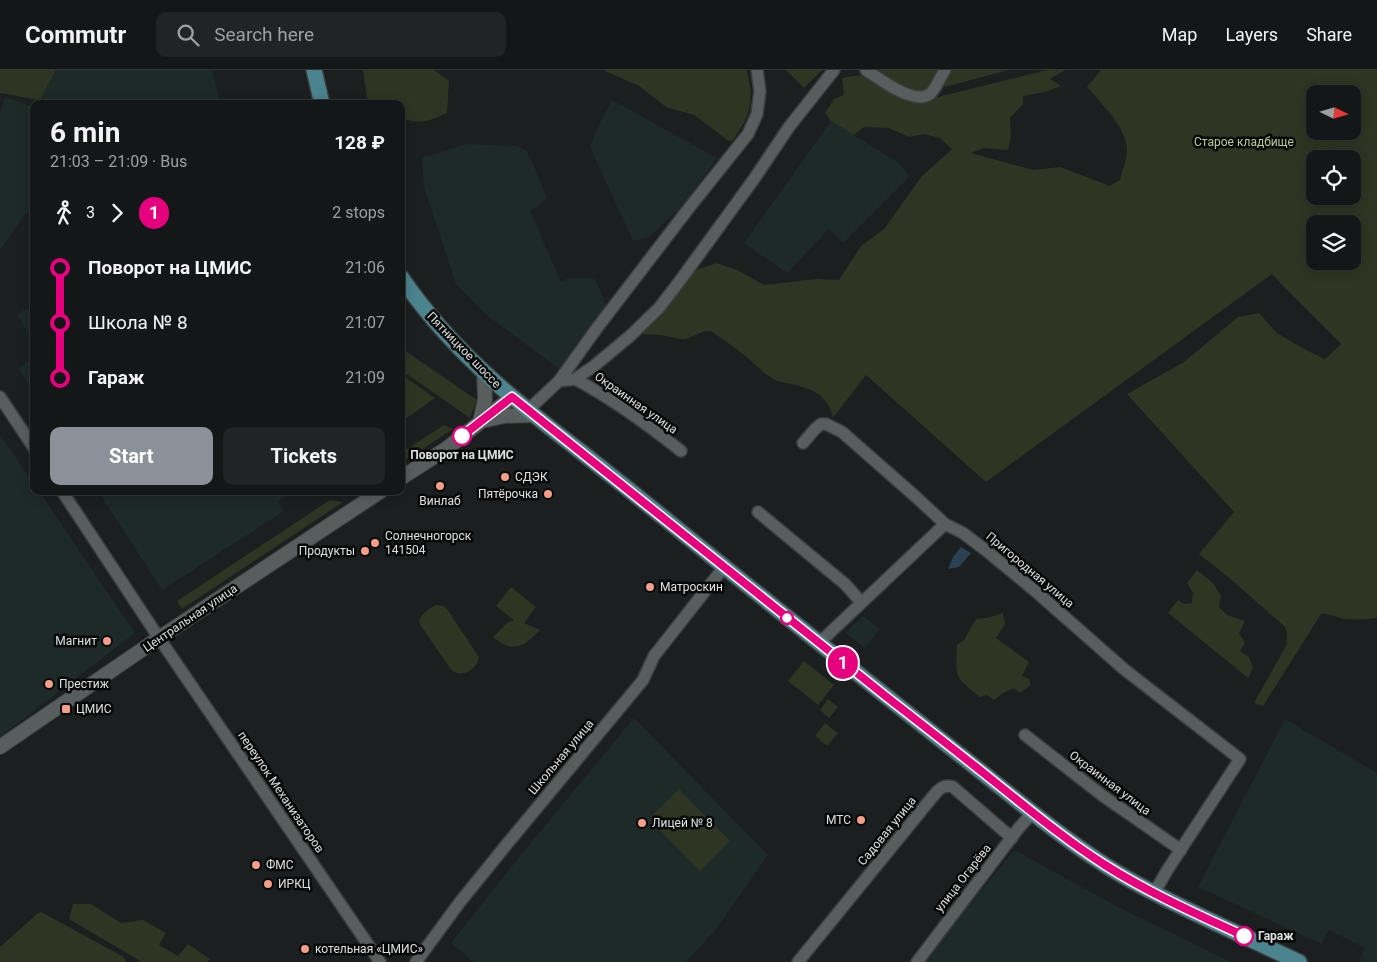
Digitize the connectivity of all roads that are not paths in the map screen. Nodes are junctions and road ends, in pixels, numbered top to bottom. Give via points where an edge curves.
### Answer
1 (314, 70) edge
2 (757, 70) edge
3 (834, 70) edge
4 (866, 70) edge
5 (945, 70) edge
6 (321, 100) edge
7 (405, 283) edge
8 (484, 373) junction
9 (575, 379) junction
10 (559, 381) junction
11 (0, 397) edge
12 (512, 397) junction
13 (531, 413) junction
14 (480, 422) junction
15 (30, 442) edge
16 (803, 443) dead end
17 (681, 451) dead end
18 (405, 475) edge
19 (65, 495) edge
20 (375, 495) edge
21 (758, 512) dead end
22 (944, 524) junction
23 (724, 567) junction
24 (861, 602) junction
25 (159, 638) junction
26 (819, 644) junction
27 (1025, 734) dead end
28 (0, 746) edge
29 (1033, 812) junction
30 (1012, 838) junction
31 (1181, 850) junction
32 (1154, 893) junction
33 (380, 962) edge
34 (416, 962) edge
35 (798, 962) edge
36 (916, 962) edge
37 (1299, 962) edge

1 - 6 main road
2 - 10 street via 760,91 757,114 748,134
3 - 9 street via 659,308 630,336
4 - 5 street via 913,97 931,93
7 - 8 main road, Пятницкое шоссе via 451,340
8 - 12 main road, Пятницкое шоссе
8 - 14 street via 485,399
9 - 10 street
9 - 17 street, Окраинная улица via 616,402
10 - 13 street
11 - 15 street
12 - 13 main road, Пятницкое шоссе
12 - 14 street
13 - 14 street
13 - 23 main road, Пятницкое шоссе
14 - 18 street
16 - 22 street, Пригородная улица via 821,424 833,426
19 - 25 street, переулок Механизаторов
20 - 25 street, Центральная улица
21 - 24 street via 845,584
22 - 24 street
22 - 31 street, Пригородная улица via 963,533 988,552 1125,670 1240,759
23 - 26 main road, Пятницкое шоссе
23 - 34 street, Школьная улица via 654,656 643,680 460,902
24 - 26 street
25 - 28 street, Центральная улица
25 - 33 street, переулок Механизаторов
26 - 29 main road, Пятницкое шоссе
27 - 31 street, Окраинная улица via 1103,796
29 - 30 street, улица Огарёва
29 - 32 main road, Пятницкое шоссе via 1106,866
30 - 35 street, Садовая улица via 953,787 943,787
30 - 36 street, улица Огарёва
31 - 32 street
32 - 37 main road, Пятницкое шоссе

